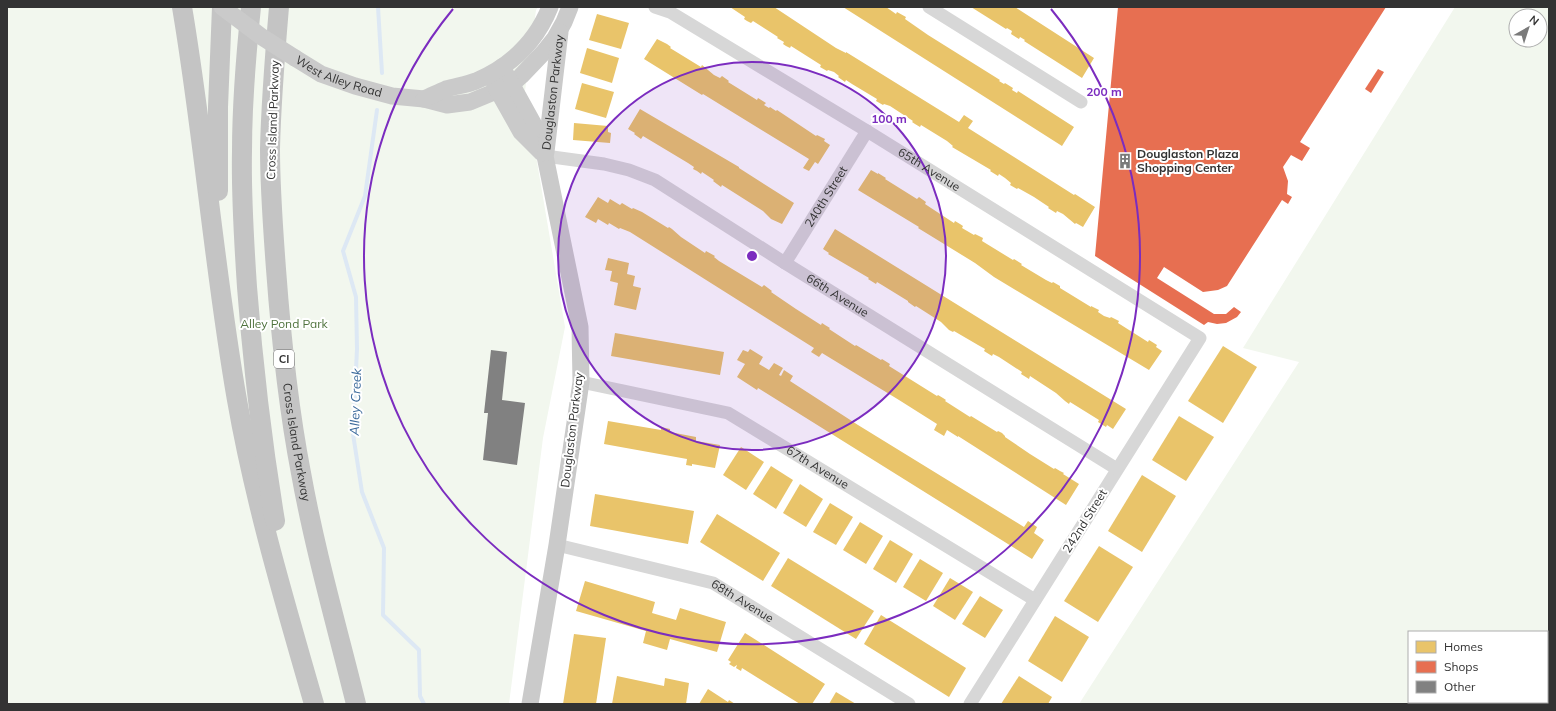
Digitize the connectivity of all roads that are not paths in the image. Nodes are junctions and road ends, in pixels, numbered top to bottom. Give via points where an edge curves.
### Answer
1 (182, 7) edge
2 (222, 7) edge
3 (251, 7) edge
4 (279, 7) edge
5 (550, 7) edge
6 (570, 7) edge
7 (655, 7) edge
8 (929, 7) edge
9 (560, 29) junction
10 (496, 70) junction
11 (504, 88) junction
12 (424, 99) junction
13 (1081, 102) dead end
14 (867, 131) junction
15 (545, 156) junction
16 (785, 263) junction
17 (1200, 338) joint
18 (581, 382) junction
19 (1117, 469) junction
20 (252, 479) junction
21 (557, 544) junction
22 (1035, 600) junction
23 (315, 704) edge
24 (356, 704) edge
25 (530, 704) edge
26 (910, 704) edge
27 (970, 704) edge

1 - 20 highway via 225,323
2 - 12 main road, West Alley Road, bridge via 262,37 321,74 392,96
2 - 20 highway via 218,122 221,241 238,400
3 - 23 highway via 245,69 242,152 243,232 256,391 280,549
4 - 24 highway, Cross Island Parkway / CI via 270,150 272,225 287,390 301,473
5 - 10 main road, Douglaston Parkway via 533,40 522,52
6 - 9 main road, Douglaston Parkway
7 - 14 street, 65th Avenue via 670,12
8 - 13 street
9 - 11 main road, Douglaston Parkway via 543,53 521,76
9 - 15 main road, Douglaston Parkway
10 - 11 main road, Douglaston Parkway
10 - 12 main road, West Alley Road via 476,81
11 - 12 main road, West Alley Road via 470,102 446,105
11 - 15 main road, Douglaston Parkway via 521,132
14 - 16 street, 240th Street
14 - 17 street, 65th Avenue
15 - 16 street, 66th Avenue via 604,164 655,180
15 - 18 main road, Douglaston Parkway via 580,327
16 - 19 street, 66th Avenue
17 - 19 street, 242nd Street
18 - 21 main road, Douglaston Parkway
18 - 22 street, 67th Avenue via 728,413
19 - 22 street, 242nd Street
20 - 23 highway via 274,566
21 - 25 main road, Douglaston Parkway
21 - 26 street, 68th Avenue via 713,583
22 - 27 street, 242nd Street

